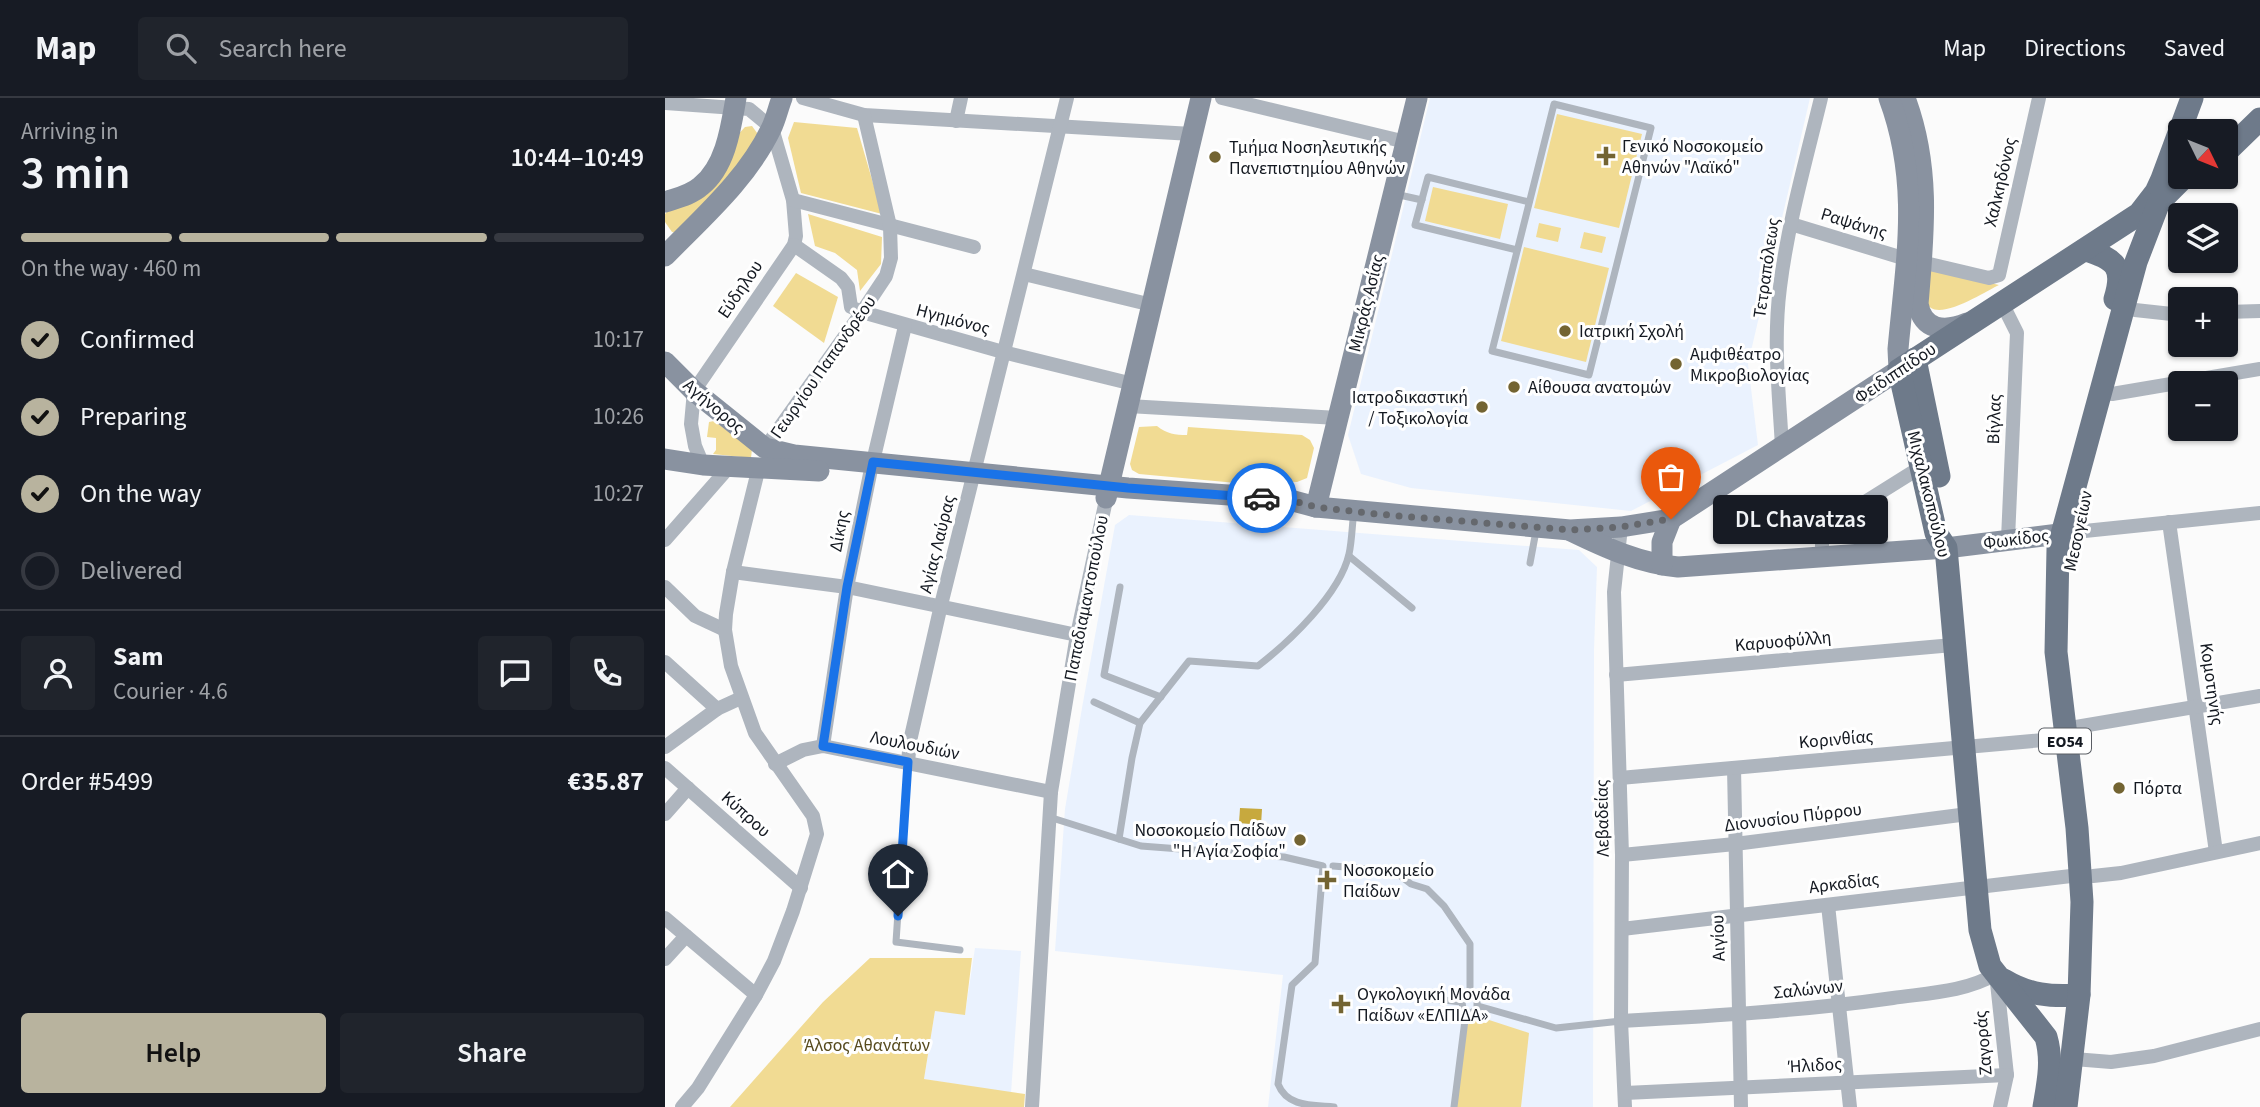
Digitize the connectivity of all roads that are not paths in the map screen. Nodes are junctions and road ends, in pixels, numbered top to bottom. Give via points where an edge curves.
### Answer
1 (782, 98) edge
2 (803, 98) edge
3 (961, 98) edge
4 (1067, 98) edge
5 (1201, 98) edge
6 (1223, 98) edge
7 (1417, 98) edge
8 (1821, 98) edge
9 (1889, 98) edge
10 (1905, 98) edge
11 (2039, 98) edge
12 (2193, 98) edge
13 (665, 103) edge
14 (735, 103) edge
15 (864, 115) junction
16 (2190, 119) edge
17 (2260, 119) edge
18 (956, 121) junction
19 (772, 128) junction
20 (1060, 128) junction
21 (1192, 134) junction
22 (2238, 140) edge
23 (2260, 140) edge
24 (1406, 142) junction
25 (2238, 148) edge
26 (2172, 189) edge
27 (2186, 189) edge
28 (1394, 194) junction
29 (793, 200) junction
30 (1422, 200) junction
31 (665, 202) edge
32 (1529, 202) junction
33 (1791, 224) junction
34 (890, 226) junction
35 (794, 245) junction
36 (974, 247) dead end
37 (1517, 250) junction
38 (2085, 250) junction
39 (665, 256) edge
40 (1913, 260) junction
41 (1024, 274) junction
42 (1999, 275) joint
43 (2002, 303) junction
44 (1152, 305) junction
45 (2135, 310) junction
46 (2260, 311) edge
47 (862, 312) junction
48 (2238, 312) edge
49 (2168, 314) edge
50 (1981, 316) junction
51 (905, 326) junction
52 (1003, 352) junction
53 (665, 362) edge
54 (1907, 365) junction
55 (2260, 369) edge
56 (1133, 384) junction
57 (694, 391) junction
58 (2112, 394) junction
59 (1128, 406) junction
60 (1338, 418) junction
61 (1782, 447) junction
62 (665, 458) edge
63 (762, 458) junction
64 (703, 465) junction
65 (730, 466) junction
66 (1921, 467) junction
67 (871, 468) junction
68 (973, 478) junction
69 (1107, 493) junction
70 (1316, 507) junction
71 (1354, 511) junction
72 (2260, 513) edge
73 (1671, 519) junction
74 (2169, 522) junction
75 (1536, 526) junction
76 (1621, 527) junction
77 (1570, 530) junction
78 (2063, 534) junction
79 (665, 540) edge
80 (2008, 540) junction
81 (1946, 548) junction
82 (1618, 554) junction
83 (1349, 556) junction
84 (1822, 557) junction
85 (1531, 563) dead end
86 (1662, 565) junction
87 (733, 572) junction
88 (665, 587) edge
89 (847, 587) junction
90 (1120, 587) dead end
91 (941, 605) junction
92 (1412, 608) dead end
93 (725, 630) junction
94 (1077, 635) junction
95 (1953, 645) junction
96 (665, 662) edge
97 (1616, 675) junction
98 (2260, 696) edge
99 (1161, 697) junction
100 (741, 698) junction
101 (1094, 702) dead end
102 (2196, 706) junction
103 (717, 709) junction
104 (1140, 723) junction
105 (2076, 727) junction
106 (2055, 739) junction
107 (823, 746) junction
108 (665, 747) edge
109 (1962, 747) junction
110 (908, 762) junction
111 (775, 764) junction
112 (665, 768) edge
113 (1734, 768) junction
114 (1620, 778) junction
115 (688, 788) junction
116 (1051, 792) junction
117 (665, 814) edge
118 (1968, 814) junction
119 (1048, 817) junction
120 (1119, 839) junction
121 (2260, 843) edge
122 (1735, 844) junction
123 (2216, 852) junction
124 (1622, 855) junction
125 (1328, 866) junction
126 (2082, 876) junction
127 (1976, 887) junction
128 (801, 888) junction
129 (1828, 905) junction
130 (1737, 916) junction
131 (665, 918) edge
132 (1622, 929) junction
133 (686, 936) junction
134 (2082, 948) junction
135 (960, 950) dead end
136 (665, 959) edge
137 (1996, 974) junction
138 (1377, 993) dead end
139 (756, 995) junction
140 (1471, 995) junction
141 (2079, 995) junction
142 (1462, 1002) junction
143 (1478, 1006) junction
144 (1839, 1006) junction
145 (1466, 1012) junction
146 (1739, 1015) junction
147 (1621, 1021) junction
148 (2260, 1029) edge
149 (2074, 1059) junction
150 (2007, 1075) junction
151 (1847, 1083) junction
152 (1740, 1088) junction
153 (1625, 1100) edge
154 (682, 1107) edge
155 (1032, 1107) edge
156 (1334, 1107) edge
157 (1454, 1107) edge
158 (1741, 1107) edge
159 (1850, 1107) edge
160 (2000, 1107) edge
161 (2044, 1107) edge
162 (2066, 1107) edge

1 - 19 street
2 - 15 street
3 - 18 street
4 - 20 street, Αγίας Λαύρας
5 - 21 street, Παπαδιαμαντοπούλου
6 - 24 street
7 - 24 street, Μικράς Ασίας
8 - 33 street, Τετραπόλεως
9 - 40 street, Μιχαλακοπούλου via 1907,168
10 - 40 street, Μιχαλακοπούλου via 1918,144 1926,210
11 - 42 street, Χαλκηδόνος
12 - 16 main road
12 - 38 main road, Φειδιππίδου via 2156,192 2132,219
13 - 14 street
14 - 19 street
14 - 31 street via 725,148 714,171 698,189
15 - 18 street
15 - 34 street, Γεωργίου Παπανδρέου
17 - 22 main road
18 - 20 street
19 - 29 street
19 - 39 street via 730,189
20 - 21 street
20 - 41 street, Αγίας Λαύρας
21 - 44 street, Παπαδιαμαντοπούλου
23 - 25 main road
24 - 28 street, Μικράς Ασίας
26 - 78 main road, Μεσογείων / ΕΟ54 via 2159,202 2136,262
27 - 45 main road, Μεσογείων / ΕΟ54 via 2164,220
28 - 30 lane
28 - 60 street, Μικράς Ασίας
29 - 34 street
29 - 35 street
30 - 32 lane via 1428,177
30 - 37 lane via 1415,225
32 - 37 lane
32 - 37 lane via 1554,104 1651,128 1589,375 1492,351
33 - 40 street, Ραψάνης
33 - 61 street, Τετραπόλεως via 1780,287 1775,363
34 - 36 street
34 - 47 street, Γεωργίου Παπανδρέου via 891,258
35 - 47 street via 841,278 848,287 851,307
35 - 57 street, Εύδηλου
38 - 43 main road, Φειδιππίδου
38 - 78 main road, Μεσογείων / ΕΟ54 via 2111,260 2119,273 2119,286
40 - 42 street, Ραψάνης via 1989,278
40 - 50 street, Μιχαλακοπούλου via 1918,304 1931,327 1949,329
40 - 54 street, Μιχαλακοπούλου via 1898,349
41 - 44 street
41 - 52 street, Αγίας Λαύρας
43 - 50 main road, Φειδιππίδου
43 - 80 street, Βίγλας via 2017,332
44 - 56 street, Παπαδιαμαντοπούλου
45 - 49 street
45 - 58 main road, Μεσογείων / ΕΟ54
46 - 48 street
47 - 51 street, Ηγημόνος
47 - 63 street, Γεωργίου Παπανδρέου
50 - 54 main road, Φειδιππίδου
51 - 52 street, Ηγημόνος
51 - 67 street, Δίκης
52 - 56 street, Ηγημόνος
52 - 68 street, Αγίας Λαύρας
53 - 57 street, Αγήνορος
54 - 61 street, Φειδιππίδου
54 - 66 main road, Μιχαλακοπούλου
54 - 81 main road via 1950,532
55 - 58 street
56 - 59 street, Παπαδιαμαντοπούλου
57 - 63 street, Αγήνορος
57 - 64 street via 691,424
58 - 78 main road, Μεσογείων / ΕΟ54
59 - 60 street
59 - 69 street, Παπαδιαμαντοπούλου
60 - 70 street, Μικράς Ασίας
61 - 73 street, Φειδιππίδου
62 - 64 street
63 - 65 street
63 - 67 street via 794,455
63 - 87 street, Γεωργίου Παπανδρέου
64 - 65 street
65 - 79 street
66 - 81 main road, Μιχαλακοπούλου via 1936,533
66 - 84 street via 1822,529
67 - 68 street
67 - 89 street, Δίκης
68 - 69 street
68 - 91 street, Αγίας Λαύρας
69 - 70 street via 1285,513
69 - 94 street, Παπαδιαμαντοπούλου
70 - 71 street
71 - 75 street
71 - 83 lane
72 - 74 street, Φωκίδος
73 - 76 street, Φειδιππίδου
73 - 86 street via 1662,542
74 - 78 street, Φωκίδος
74 - 102 street, Κομοτηνής
75 - 77 street
75 - 85 lane
76 - 77 street, Φειδιππίδου
76 - 82 street, Λεβαδείας
77 - 82 street, Φωκίδος
78 - 80 street, Φωκίδος
78 - 105 main road, Μεσογείων / ΕΟ54
78 - 106 main road, Μεσογείων / ΕΟ54 via 2047,563 2046,640
78 - 134 main road, Μεσογείων / ΕΟ54 via 2056,570 2056,652 2079,851
80 - 81 street, Φωκίδος
81 - 84 street, Φωκίδος
81 - 95 main road, Μιχαλακοπούλου
82 - 86 street, Φωκίδος
82 - 97 street, Λεβαδείας
83 - 92 lane
83 - 99 lane via 1335,586 1307,620 1258,666 1189,661
84 - 86 street, Φωκίδος
87 - 89 street
87 - 93 street, Γεωργίου Παπανδρέου
88 - 93 street via 695,616
89 - 91 street
89 - 107 street, Δίκης
90 - 99 lane via 1104,675
91 - 94 street
91 - 110 street, Αγίας Λαύρας
93 - 100 street, Γεωργίου Παπανδρέου
94 - 116 street, Παπαδιαμαντοπούλου
95 - 97 street, Καρυοφύλλη
95 - 109 main road, Μιχαλακοπούλου
96 - 103 street
97 - 114 street, Λεβαδείας
98 - 102 street
99 - 104 lane
100 - 103 street
100 - 111 street, Γεωργίου Παπανδρέου via 755,733
101 - 104 lane
102 - 105 street
102 - 123 street, Κομοτηνής
103 - 108 street
104 - 120 lane
105 - 126 main road, Μεσογείων / ΕΟ54 via 2089,826
106 - 109 street, Κορινθίας
106 - 126 main road, Μεσογείων / ΕΟ54 via 2067,829
107 - 110 street, Λουλουδιών
107 - 111 street, Λουλουδιών
109 - 113 street, Κορινθίας
109 - 118 main road, Μιχαλακοπούλου
110 - 116 street, Λουλουδιών
110 - 135 lane, Αγίας Λαύρας via 896,942
111 - 128 street, Γεωργίου Παπανδρέου via 813,816 817,834
112 - 115 street, Κύπρου
113 - 114 street, Κορινθίας
113 - 122 street, Αιγίου
114 - 124 street, Λεβαδείας
115 - 117 street
115 - 128 street, Κύπρου
116 - 119 street, Παπαδιαμαντοπούλου
118 - 122 street, Διονυσίου Πύρρου
118 - 127 main road, Μιχαλακοπούλου
119 - 120 lane
119 - 155 street, Παπαδιαμαντοπούλου
120 - 125 lane via 1141,846
121 - 123 street, Αρκαδίας
122 - 124 street, Διονυσίου Πύρρου
122 - 130 street, Αιγίου
123 - 126 street, Αρκαδίας via 2121,873
124 - 132 street, Λεβαδείας
125 - 140 lane via 1394,871 1427,890 1470,944
125 - 156 lane via 1315,963 1292,985 1278,1084 1294,1103
126 - 127 street, Αρκαδίας
126 - 134 main road, Μεσογείων / ΕΟ54
127 - 129 street, Αρκαδίας
127 - 137 main road, Μιχαλακοπούλου via 1986,957
128 - 139 street, Γεωργίου Παπανδρέου
129 - 130 street, Αρκαδίας
129 - 144 street
130 - 132 street, Αρκαδίας
130 - 146 street, Αιγίου
131 - 133 street
132 - 147 street, Λεβαδείας
133 - 136 street
133 - 139 street
134 - 141 main road, ΕΟ54
137 - 141 main road via 2033,994
137 - 144 street, Σαλώνων via 1971,987
137 - 150 street, Ζαγοράς
137 - 161 main road via 2046,1037 2050,1066
138 - 142 lane
139 - 154 street, Γεωργίου Παπανδρέου
140 - 142 lane
140 - 143 lane
141 - 149 main road, ΕΟ54
142 - 145 lane
143 - 145 lane
143 - 147 lane via 1556,1028
144 - 146 street, Σαλώνων
144 - 151 street
145 - 157 lane
146 - 147 street, Σαλώνων
146 - 152 street, Αιγίου
147 - 153 street, Λεβαδείας
148 - 149 street via 2154,1056 2111,1062
149 - 162 main road, ΕΟ54
150 - 151 street, Ήλιδος
150 - 160 street, Ζαγοράς
151 - 152 street, Ήλιδος
151 - 159 street
152 - 153 street, Ήλιδος
152 - 158 street, Αιγίου

